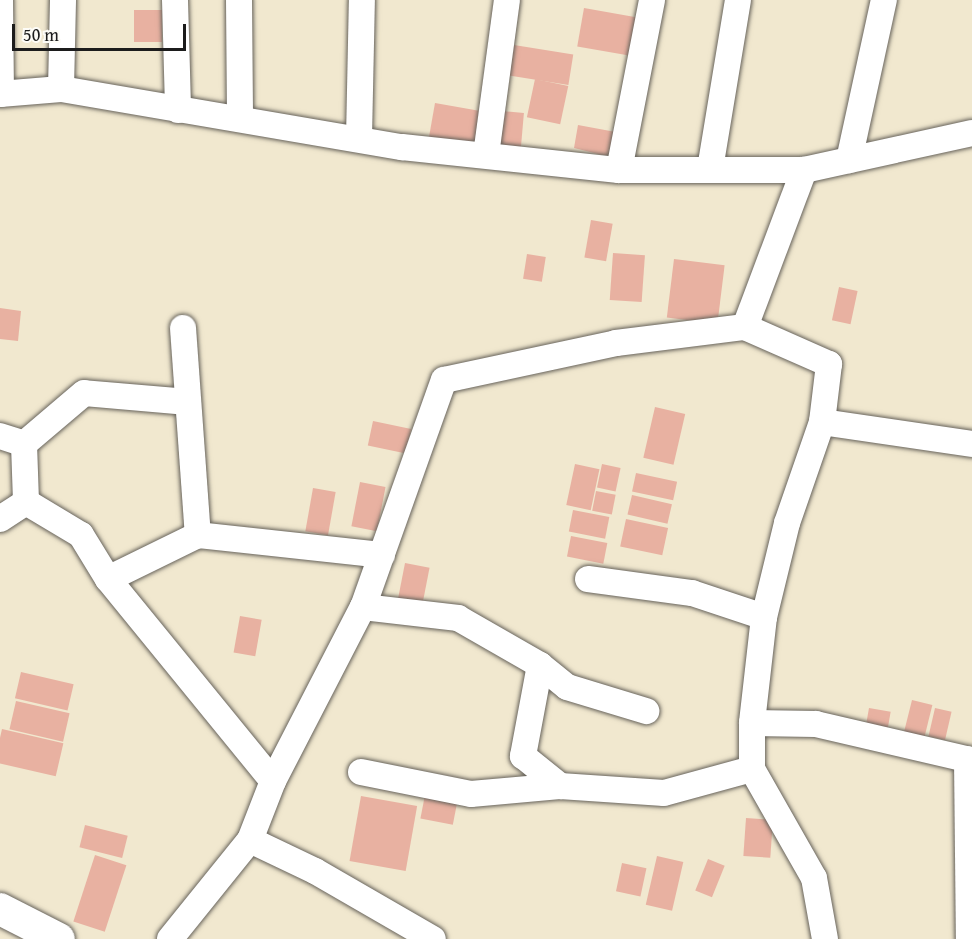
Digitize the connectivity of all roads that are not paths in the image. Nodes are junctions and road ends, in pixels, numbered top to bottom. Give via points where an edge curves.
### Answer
1 (0, 0) edge
2 (63, 0) edge
3 (175, 0) edge
4 (240, 0) edge
5 (362, 0) edge
6 (507, 0) edge
7 (652, 0) edge
8 (738, 0) edge
9 (884, 0) edge
10 (61, 89) junction
11 (0, 94) edge
12 (178, 110) junction
13 (240, 117) junction
14 (972, 133) edge
15 (360, 138) junction
16 (486, 155) junction
17 (849, 160) junction
18 (710, 169) junction
19 (619, 170) junction
20 (804, 170) junction
21 (745, 327) junction
22 (183, 328) dead end
23 (188, 402) junction
24 (822, 422) junction
25 (12, 440) edge
26 (972, 444) edge
27 (26, 502) junction
28 (0, 519) edge
29 (198, 535) junction
30 (382, 555) junction
31 (108, 579) junction
32 (588, 579) dead end
33 (363, 607) junction
34 (764, 617) junction
35 (540, 665) junction
36 (646, 711) dead end
37 (752, 723) junction
38 (752, 769) junction
39 (361, 772) dead end
40 (970, 779) edge
41 (273, 781) junction
42 (560, 786) junction
43 (250, 840) junction
44 (0, 909) edge
45 (59, 939) edge
46 (170, 939) edge
47 (433, 939) edge
48 (825, 939) edge
49 (969, 939) edge

1 - 11 street
2 - 10 street
3 - 12 street
4 - 13 street
5 - 15 street
6 - 16 street
7 - 19 street
8 - 18 street
9 - 17 street
10 - 11 street
10 - 12 street
12 - 13 street
13 - 15 street
14 - 17 street
15 - 16 street via 402,147
16 - 19 street
17 - 20 street
18 - 19 street
18 - 20 street
20 - 21 street
21 - 24 street via 829,364
21 - 30 street via 616,343 444,380
22 - 23 street
23 - 25 street via 84,393
23 - 29 street
24 - 26 street
24 - 34 street via 787,523
25 - 27 street
27 - 28 street
27 - 31 street via 81,535
29 - 30 street
29 - 31 street
30 - 33 street
31 - 41 street
32 - 34 street via 692,593
33 - 35 street via 458,618
33 - 41 street
34 - 37 street
35 - 36 street via 567,687
35 - 42 street via 523,756
37 - 38 street
37 - 40 street via 816,724 967,759
38 - 42 street via 664,793
38 - 48 street via 814,878
39 - 42 street via 471,794
40 - 49 street
41 - 43 street
43 - 46 street
43 - 47 street via 315,871
44 - 45 street

